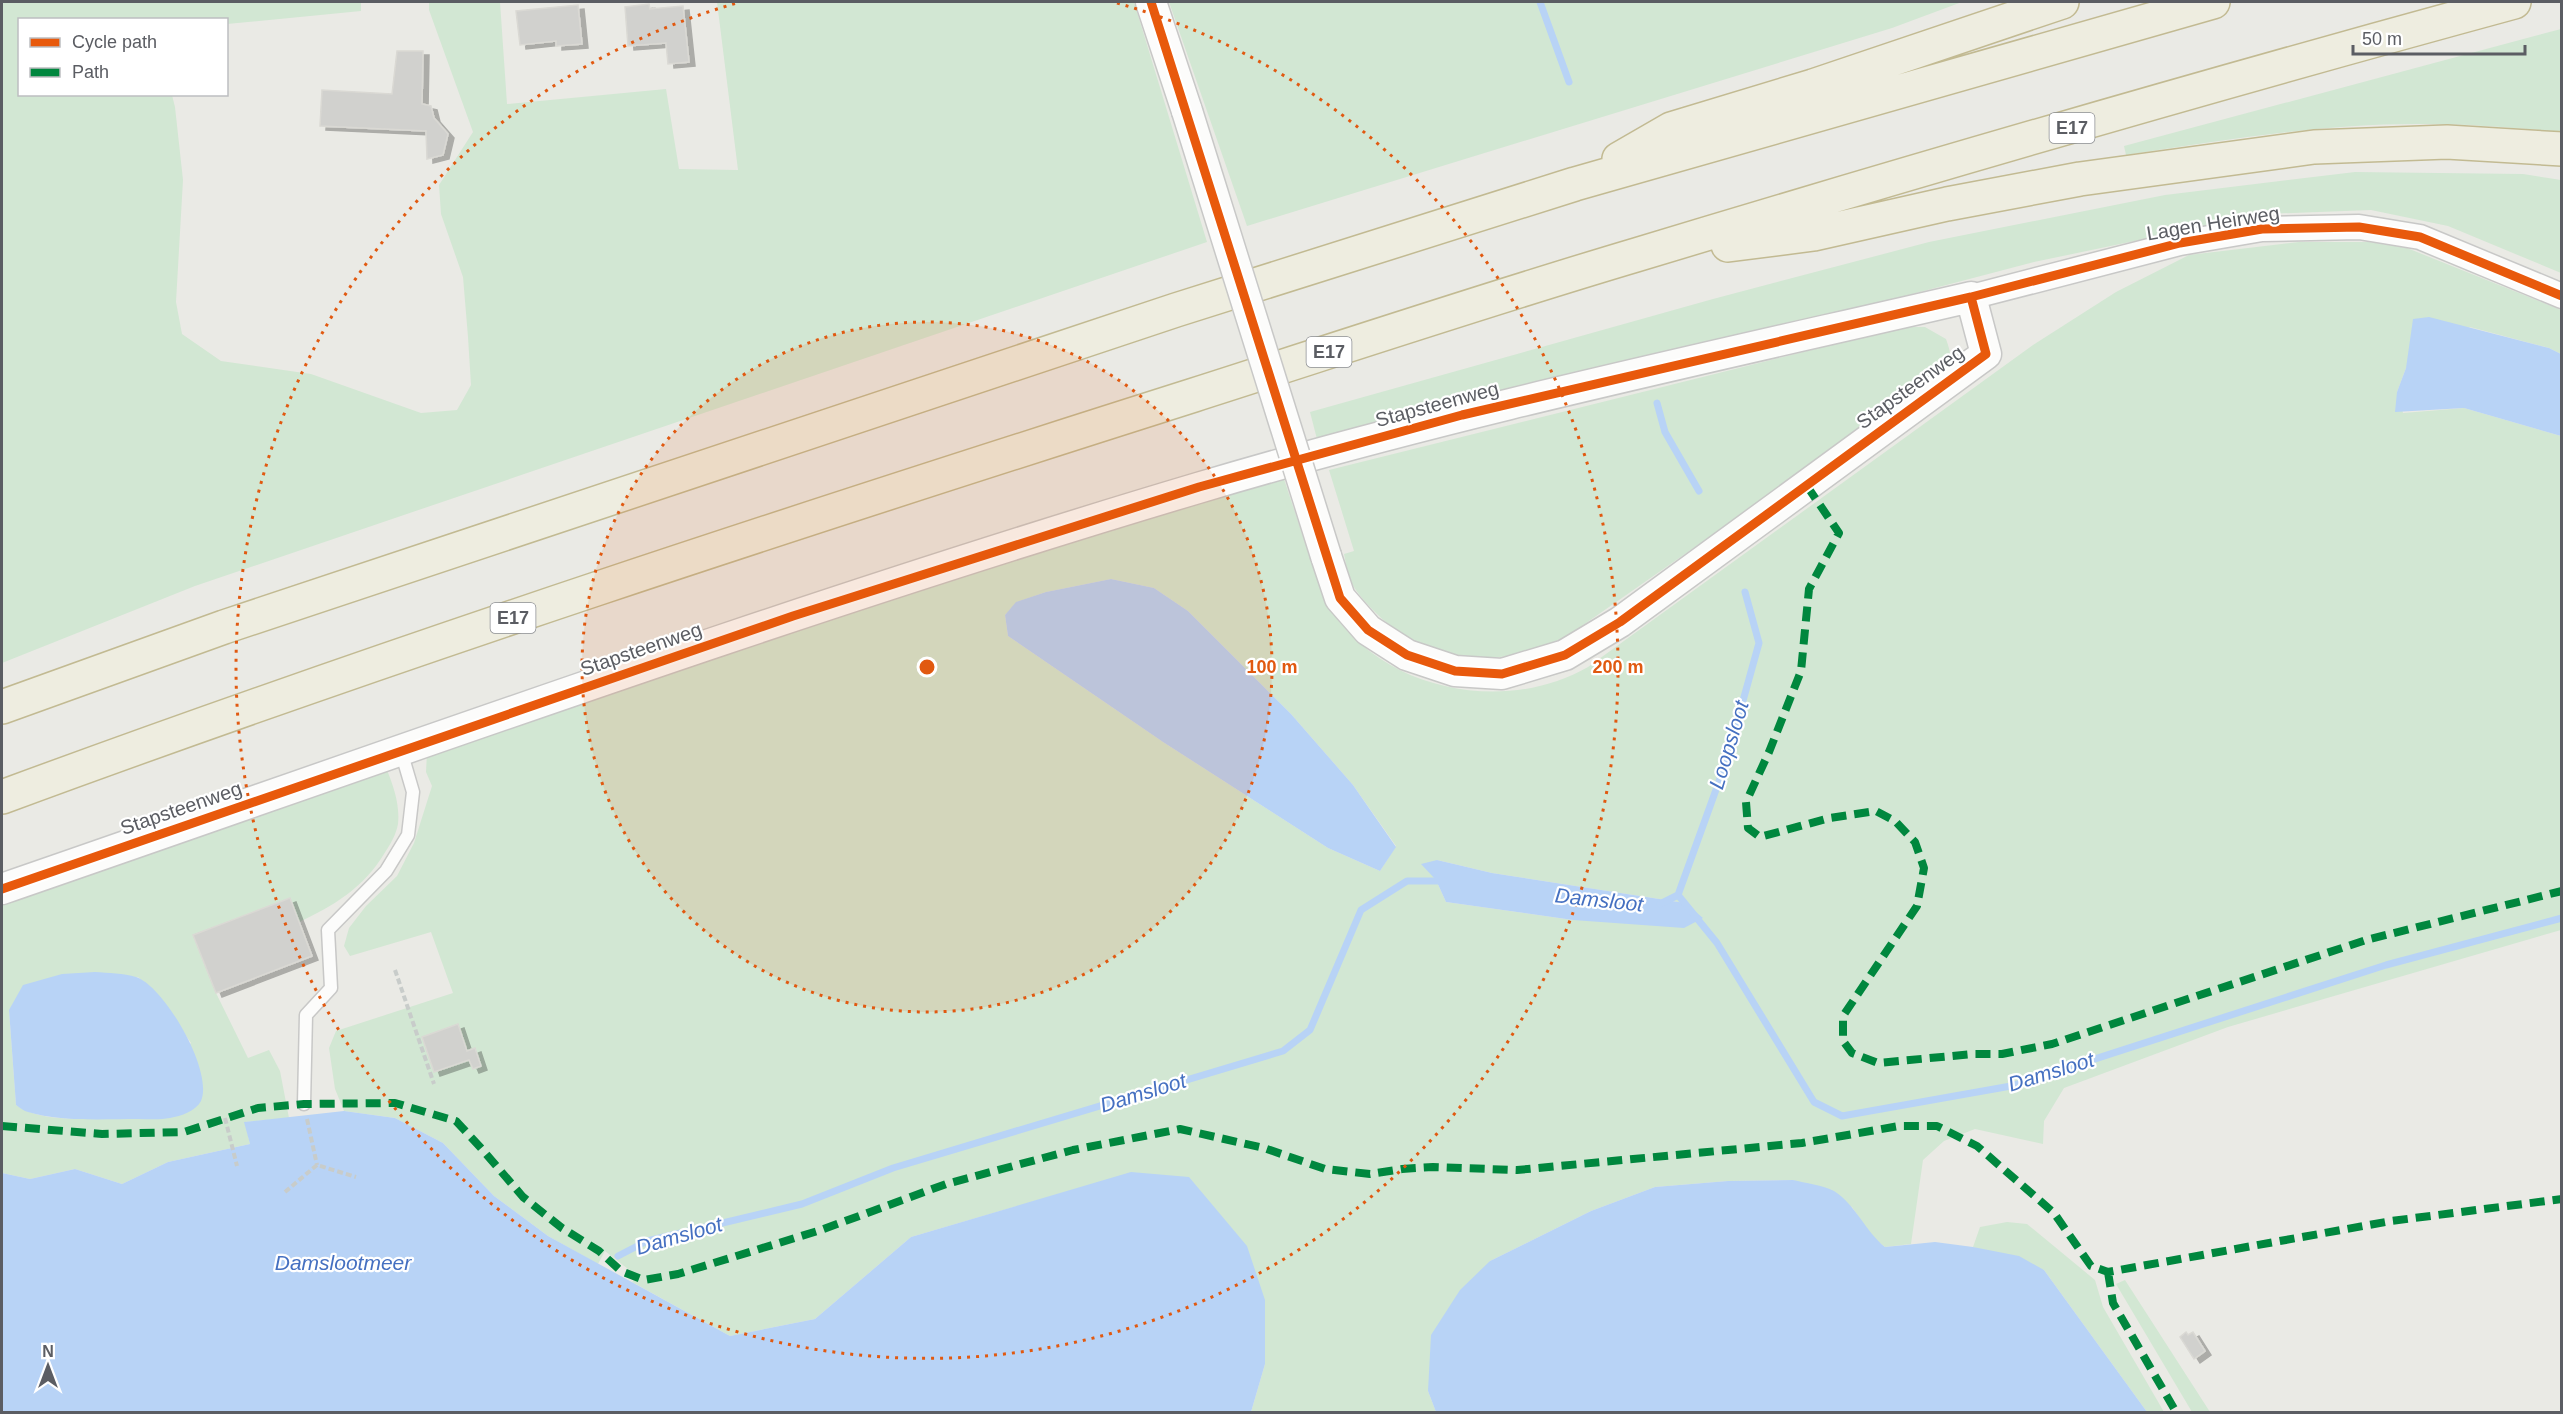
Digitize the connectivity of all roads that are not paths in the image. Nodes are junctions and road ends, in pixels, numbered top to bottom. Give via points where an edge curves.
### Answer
1 (1151, 2) edge
2 (2009, 2) edge
3 (2062, 2) edge
4 (2212, 2) edge
5 (2514, 2) edge
6 (1813, 86) junction
7 (2562, 149) edge
8 (1575, 184) junction
9 (1631, 256) junction
10 (2562, 296) edge
11 (1971, 297) junction
12 (2, 707) edge
13 (401, 751) junction
14 (2, 797) edge
15 (2, 889) edge
16 (304, 1104) road end

1 - 11 street, Stapsteenweg, bridge via 1340,598 1368,630 1407,655 1455,671 1502,674 1565,655 1620,622 1986,354
2 - 6 highway
3 - 6 highway
4 - 8 highway
5 - 9 highway, E17 via 2371,40
6 - 8 highway via 1671,129
7 - 9 highway via 2447,142 2314,147 2080,179 1814,234
8 - 12 highway via 1131,325 224,627
9 - 14 highway, E17 via 588,592 234,711
10 - 11 street, Lagen Heirweg via 2420,237 2359,227 2262,229 2180,243
11 - 13 street, Stapsteenweg via 1462,415 1199,487 793,616
13 - 15 street, Stapsteenweg
13 - 16 lane via 413,792 408,835 386,871 328,930 331,988 306,1015

